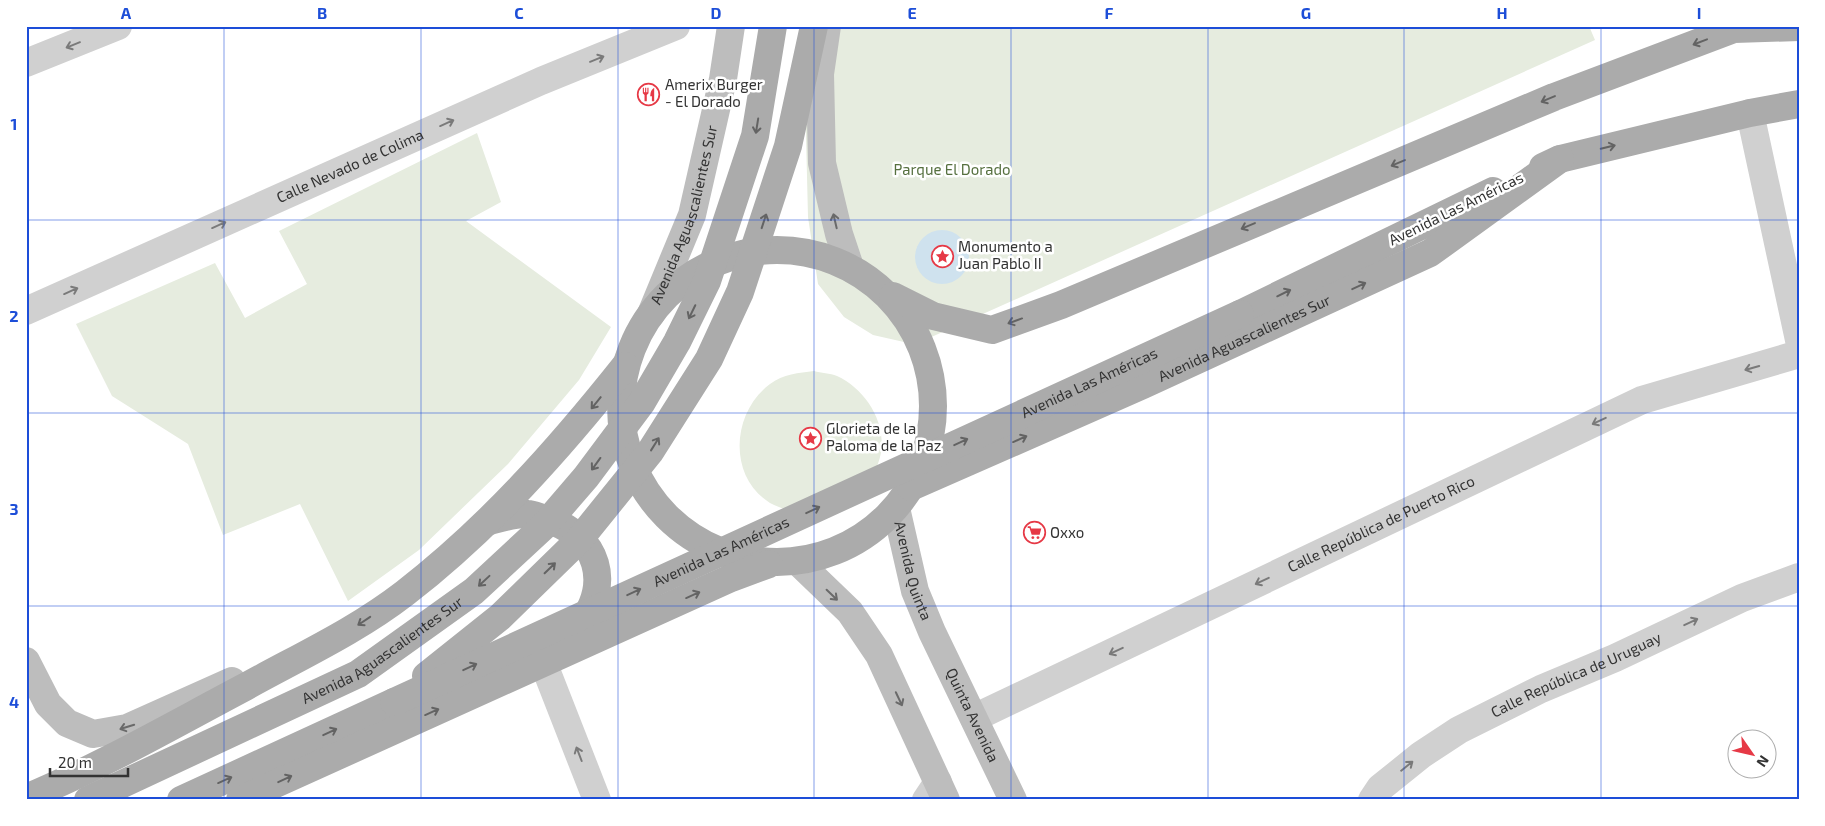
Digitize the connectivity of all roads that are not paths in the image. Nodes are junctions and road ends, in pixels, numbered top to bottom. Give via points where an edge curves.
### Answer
1 (118, 26) edge
2 (676, 26) edge
3 (731, 26) edge
4 (773, 26) edge
5 (814, 26) edge
6 (827, 26) edge
7 (1799, 27) edge
8 (1734, 28) edge
9 (26, 63) edge
10 (1799, 104) edge
11 (1750, 113) junction
12 (1560, 159) junction
13 (850, 267) junction
14 (886, 293) junction
15 (26, 311) edge
16 (651, 314) junction
17 (1799, 340) edge
18 (1799, 354) edge
19 (626, 365) junction
20 (903, 497) junction
21 (490, 521) junction
22 (784, 562) junction
23 (1799, 577) edge
24 (932, 632) joint
25 (26, 661) edge
26 (543, 662) junction
27 (269, 674) junction
28 (394, 702) junction
29 (974, 718) junction
30 (937, 794) edge
31 (26, 798) edge
32 (88, 800) edge
33 (181, 800) edge
34 (240, 800) edge
35 (596, 800) edge
36 (1013, 800) edge
37 (1372, 800) edge

1 -> 9 street
15 -> 2 street, Calle Nevado de Colima via 541,81
3 - 16 street, Avenida Aguascalientes Sur via 724,80 692,215
4 -> 32 main road, Avenida Aguascalientes Sur, bridge via 755,136 707,281 642,402 586,477 543,527 474,590 358,674
28 -> 5 main road, bridge via 500,617 579,540 650,452 709,359 740,292 788,146
13 -> 6 street via 822,163 820,74
7 - 8 main road
8 -> 14 main road, Avenida Aguascalientes Sur via 1554,97 1061,305 992,330 933,316
10 - 11 main road, Avenida Las Américas
12 -> 11 main road, Avenida Las Américas
11 - 17 street
20 -> 12 main road, Avenida Aguascalientes Sur via 1430,253
28 -> 12 main road, Avenida Las Américas, bridge via 1240,314
13 - 14 main road, Avenida Aguascalientes Sur
13 - 16 main road, Avenida Aguascalientes Sur via 808,252 764,250 721,260 682,283
14 - 20 main road, Avenida Aguascalientes Sur via 912,326 928,365 934,406 928,448
16 - 19 main road, Avenida Aguascalientes Sur
18 -> 29 street, Calle República de Puerto Rico via 1642,400
19 -> 21 main road via 583,419
19 - 22 main road, Avenida Aguascalientes Sur via 621,400 624,435 634,469 651,500 675,526 704,545 737,558
20 - 22 main road, Avenida Aguascalientes Sur via 875,528 851,544 824,555
20 - 24 street, Avenida Quinta via 915,591
21 - 26 main road via 528,514 560,524 575,533 589,548 597,569 598,584 587,616 572,636
21 -> 27 main road via 404,594 335,640
26 -> 22 main road, Avenida Aguascalientes Sur via 731,578
22 -> 30 street via 850,612 879,655
37 -> 23 street, Calle República de Uruguay via 1380,788 1421,755 1467,726 1742,598
24 - 29 street, Quinta Avenida
27 -> 25 street via 243,676 128,728 93,734 67,723 48,704
34 -> 26 main road, Avenida Aguascalientes Sur
35 -> 26 street
27 - 31 main road via 80,775
33 -> 28 main road
29 - 36 street, Quinta Avenida

